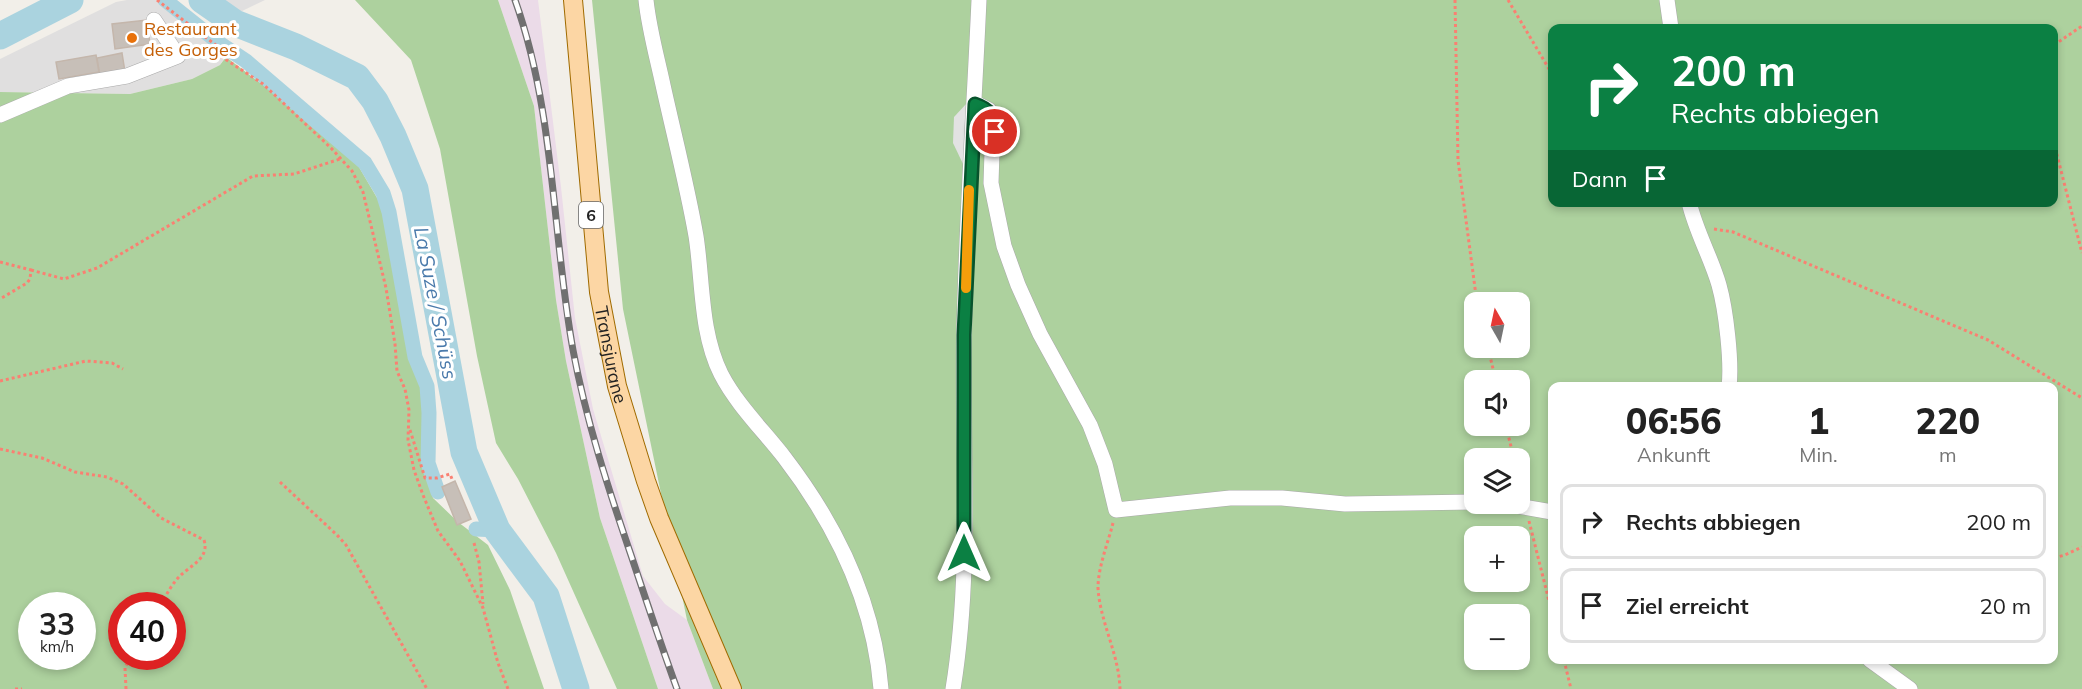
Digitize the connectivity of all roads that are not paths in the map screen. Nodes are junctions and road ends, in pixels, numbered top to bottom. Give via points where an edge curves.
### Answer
1 (573, 0) edge
2 (646, 0) edge
3 (979, 0) edge
4 (1667, 0) edge
5 (156, 6) edge
6 (1670, 24) edge
7 (975, 104) junction
8 (0, 115) edge
9 (1690, 207) edge
10 (1729, 382) edge
11 (1464, 502) edge
12 (1530, 507) edge
13 (1548, 511) edge
14 (1876, 664) edge
15 (732, 689) edge
16 (881, 689) edge
17 (953, 689) edge
18 (1910, 689) edge

1 - 15 main road, Transjurane / 6 via 599,292 616,386 659,518
2 - 16 street via 696,238 714,357 736,398 828,519 874,639
3 - 7 street
4 - 6 street
5 - 8 street via 178,56 127,76 68,86
7 - 11 street via 989,110 993,118 991,183 1004,246 1040,334 1090,425 1105,464 1115,517 1230,498 1345,504
7 - 17 street via 964,335 962,611
9 - 10 street via 1719,286 1727,332
12 - 13 street
14 - 18 street

